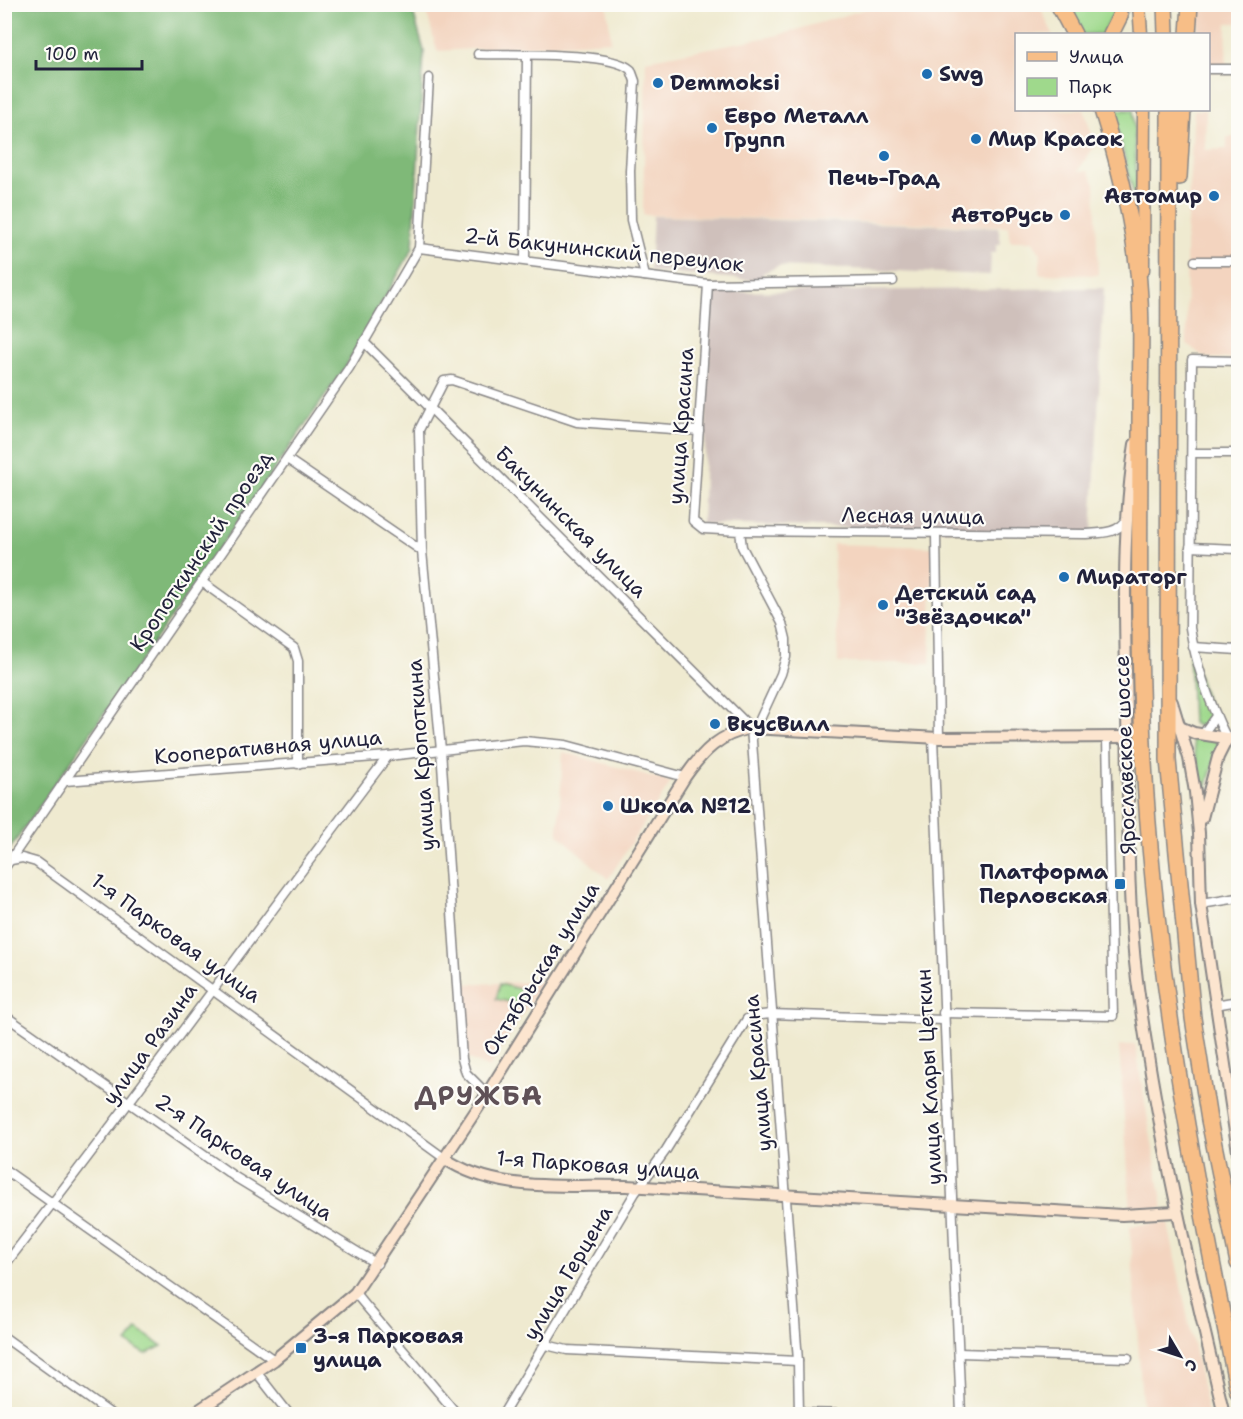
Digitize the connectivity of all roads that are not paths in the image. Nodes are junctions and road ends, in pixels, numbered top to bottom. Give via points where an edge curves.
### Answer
1 (1058, 4) edge
2 (1139, 4) edge
3 (1190, 4) edge
4 (1164, 8) edge
5 (1120, 16) tunnel mouth
6 (1073, 33) edge
7 (1112, 33) edge
8 (1141, 33) edge
9 (1166, 33) edge
10 (1188, 33) edge
11 (478, 54) dead end
12 (527, 55) junction
13 (1210, 69) edge
14 (1239, 69) edge
15 (429, 78) dead end
16 (1102, 111) edge
17 (1107, 111) edge
18 (1144, 111) edge
19 (1169, 111) edge
20 (1183, 111) edge
21 (1111, 140) junction
22 (419, 248) junction
23 (525, 260) junction
24 (1195, 261) dead end
25 (1239, 261) edge
26 (645, 276) junction
27 (893, 281) dead end
28 (708, 284) junction
29 (1171, 309) junction
30 (1142, 328) junction
31 (365, 343) junction
32 (1239, 361) edge
33 (429, 406) junction
34 (1140, 408) junction
35 (699, 431) junction
36 (1193, 453) junction
37 (1239, 453) edge
38 (287, 459) junction
39 (1129, 517) junction
40 (740, 531) junction
41 (1110, 532) junction
42 (936, 535) junction
43 (1127, 544) junction
44 (1190, 547) junction
45 (1239, 549) edge
46 (422, 551) junction
47 (202, 582) junction
48 (1193, 647) junction
49 (1239, 650) edge
50 (1167, 687) junction
51 (1216, 716) junction
52 (754, 728) junction
53 (1180, 728) junction
54 (1203, 734) junction
55 (1127, 737) junction
56 (936, 738) junction
57 (1107, 739) junction
58 (1227, 739) junction
59 (1239, 740) edge
60 (441, 750) junction
61 (388, 756) junction
62 (298, 764) junction
63 (685, 777) junction
64 (65, 781) junction
65 (1199, 833) junction
66 (11, 860) junction
67 (4, 869) edge
68 (1239, 898) edge
69 (1201, 904) junction
70 (212, 988) junction
71 (1239, 1001) edge
72 (1215, 1005) junction
73 (771, 1014) junction
74 (4, 1015) edge
75 (943, 1017) junction
76 (487, 1094) junction
77 (131, 1103) junction
78 (1234, 1111) edge
79 (1239, 1152) edge
80 (444, 1158) junction
81 (4, 1169) edge
82 (642, 1186) junction
83 (786, 1197) junction
84 (52, 1205) junction
85 (954, 1205) junction
86 (1176, 1212) junction
87 (1239, 1263) edge
88 (377, 1264) junction
89 (4, 1266) edge
90 (355, 1293) junction
91 (4, 1337) edge
92 (546, 1345) junction
93 (959, 1353) junction
94 (1128, 1358) dead end
95 (274, 1360) junction
96 (798, 1361) junction
97 (257, 1373) junction
98 (1239, 1392) edge
99 (111, 1414) edge
100 (193, 1414) edge
101 (289, 1414) edge
102 (457, 1414) edge
103 (503, 1414) edge
104 (799, 1414) edge
105 (855, 1414) edge
106 (961, 1414) edge
107 (1224, 1414) edge

1 - 6 highway
2 - 8 main road
3 - 10 highway
4 - 9 highway
5 - 7 highway
11 - 12 street
12 - 23 street
12 - 26 street via 597,58 619,62 631,70 635,81 631,220
13 - 14 street
15 - 22 street
16 - 21 highway
17 - 21 highway
18 - 30 main road, Ярославское шоссе
19 - 29 highway, Ярославское шоссе
20 - 29 highway
21 - 30 highway via 1136,252
22 - 23 street, 2-й Бакунинский переулок
22 - 31 street, Кропоткинский проезд
23 - 26 street, 2-й Бакунинский переулок
24 - 25 street
26 - 28 street, 2-й Бакунинский переулок
27 - 28 street, 2-й Бакунинский переулок
28 - 35 street, улица Красина
29 - 50 highway, Ярославское шоссе
30 - 34 highway, Ярославское шоссе
31 - 33 street, Бакунинская улица
31 - 38 street, Кропоткинский проезд
32 - 36 street via 1192,360
33 - 35 street, улица Кропоткина via 444,381 452,380 567,420
33 - 46 street, улица Кропоткина via 419,430
33 - 52 street, Бакунинская улица
34 - 39 street via 1130,473
34 - 98 highway, Ярославское шоссе via 1143,739 1156,913 1173,1045
35 - 40 street, улица Красина via 695,524 703,530
36 - 37 street
36 - 44 street
38 - 46 street
38 - 47 street, Кропоткинский проезд
39 - 41 street
39 - 43 street
40 - 42 street, Лесная улица
40 - 52 street, улица Красина via 742,547 782,623 786,639 784,663
41 - 42 street, Лесная улица
41 - 43 street
42 - 56 street, улица Клары Цеткин
43 - 55 street
44 - 45 street
44 - 48 street
46 - 60 street, улица Кропоткина
47 - 62 street via 294,648 298,661
47 - 64 street, Кропоткинский проезд
48 - 49 street
48 - 51 street
50 - 53 street
50 - 87 highway, Ярославское шоссе via 1168,760 1193,1018 1209,1120
51 - 54 street
51 - 58 street
52 - 56 street
52 - 63 street, Октябрьская улица via 717,741
52 - 73 street, улица Красина
53 - 54 street
53 - 65 street via 1189,758
54 - 58 street
55 - 57 street
55 - 86 street via 1130,904 1137,980
56 - 57 street
56 - 75 street, улица Клары Цеткин
57 - 75 street via 1113,1016
58 - 59 street
58 - 65 street via 1205,800
60 - 61 street, Кооперативная улица
60 - 63 street, Кооперативная улица via 524,741 556,744
60 - 76 street, улица Кропоткина via 462,1059 466,1073
61 - 62 street, Кооперативная улица
61 - 70 street, улица Разина
62 - 64 street, Кооперативная улица
63 - 76 street, Октябрьская улица
64 - 66 street, Кропоткинский проезд
65 - 69 street
66 - 67 street, Кропоткинский проезд
66 - 70 street, 1-я Парковая улица via 36,862
68 - 69 street
69 - 72 street
70 - 77 street, улица Разина
70 - 80 street, 1-я Парковая улица
71 - 72 street
72 - 78 street
73 - 75 street
73 - 82 street, улица Герцена via 752,1016 742,1025
73 - 83 street, улица Красина
74 - 77 street, 2-я Парковая улица
75 - 85 street, улица Клары Цеткин
76 - 80 street, Октябрьская улица
77 - 84 street, улица Разина
77 - 88 street, 2-я Парковая улица via 236,1178
78 - 79 street
80 - 82 street, 1-я Парковая улица via 468,1172 496,1180
80 - 88 street, Октябрьская улица
81 - 84 street
82 - 83 street, 1-я Парковая улица
82 - 92 street, улица Герцена
83 - 85 street, 1-я Парковая улица
83 - 96 street, улица Красина
84 - 89 street, улица Разина
84 - 95 street
85 - 86 street, 1-я Парковая улица via 1122,1215
85 - 93 street, улица Клары Цеткин
86 - 107 street
88 - 90 street, Октябрьская улица
90 - 95 street, Октябрьская улица
90 - 102 street
91 - 99 street
92 - 96 street via 567,1350
92 - 103 street, улица Герцена
93 - 94 street
93 - 106 street, улица Клары Цеткин
95 - 97 street, Октябрьская улица
96 - 104 street, улица Красина
97 - 100 street, Октябрьская улица
97 - 101 street
104 - 105 street

